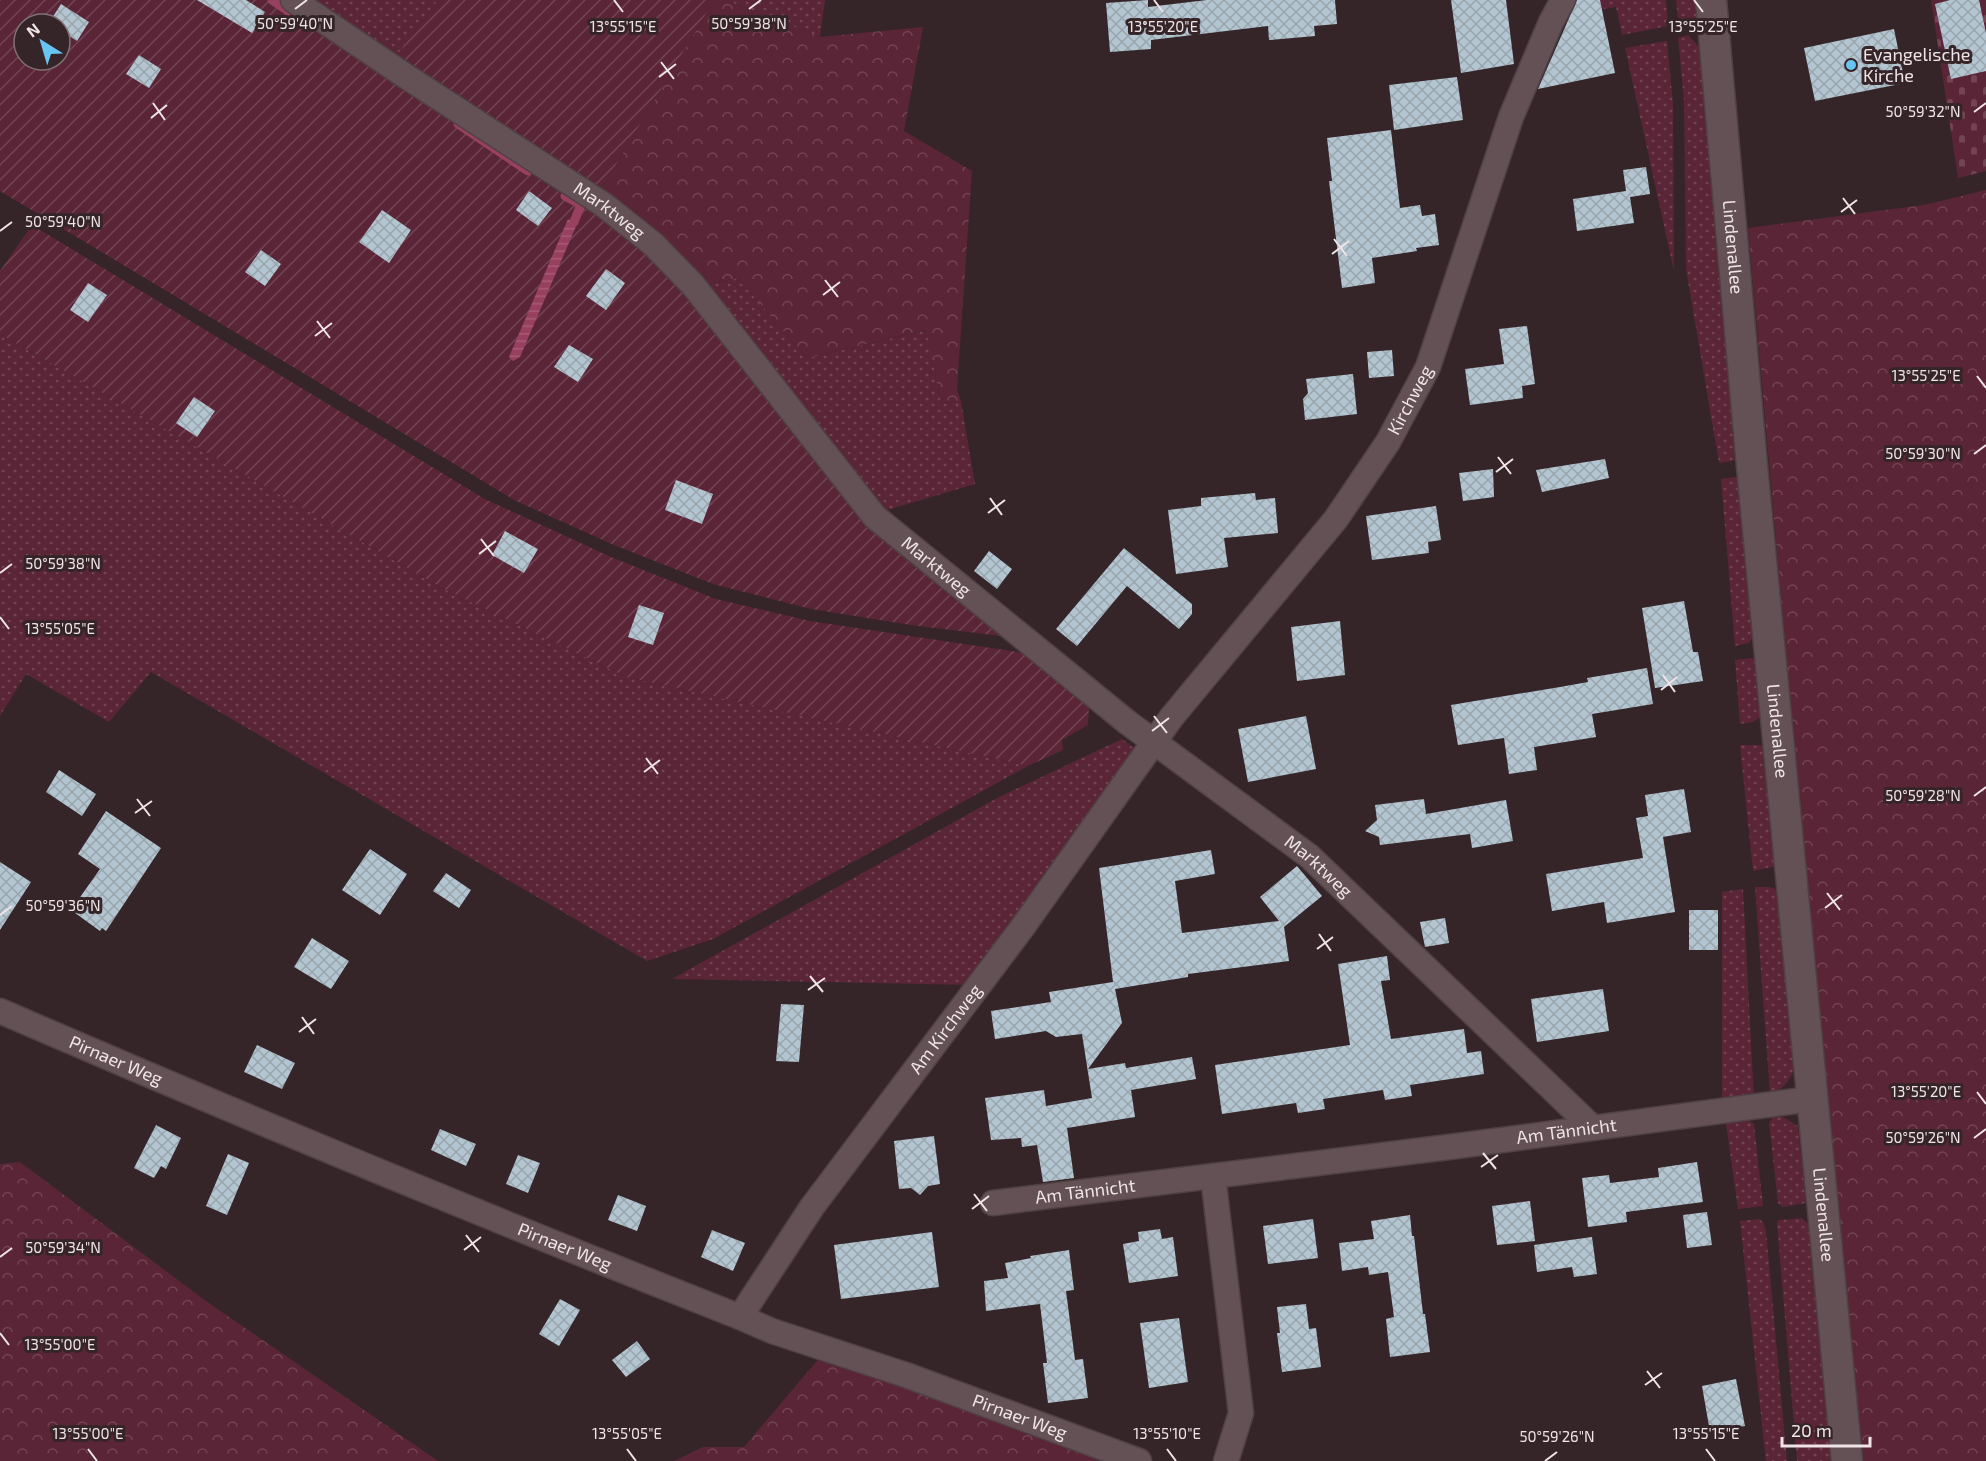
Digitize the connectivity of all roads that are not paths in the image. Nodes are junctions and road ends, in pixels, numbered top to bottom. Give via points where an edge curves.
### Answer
1 (293, 0) edge
2 (1563, 0) edge
3 (1711, 0) edge
4 (1154, 743) junction
5 (0, 1011) edge
6 (1811, 1099) junction
7 (1592, 1127) junction
8 (1214, 1176) junction
9 (993, 1203) dead end
10 (740, 1317) junction
11 (1139, 1461) edge
12 (1226, 1461) edge
13 (1847, 1461) edge

1 - 4 street, Marktweg via 604,205 653,244 693,285 875,517
2 - 4 street, Kirchweg via 1511,117 1428,367 1388,442 1330,526
3 - 6 street, Lindenallee
4 - 7 street, Marktweg via 1309,856
4 - 10 street, Am Kirchweg via 1022,928 812,1207
5 - 10 street, Pirnaer Weg via 508,1225
6 - 7 street, Am Tännicht
6 - 13 street, Lindenallee
7 - 8 street, Am Tännicht
8 - 9 street, Am Tännicht
8 - 12 street via 1241,1413
10 - 11 street, Pirnaer Weg

